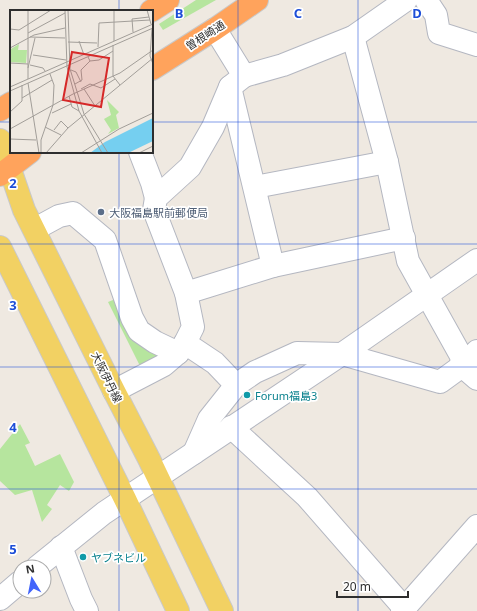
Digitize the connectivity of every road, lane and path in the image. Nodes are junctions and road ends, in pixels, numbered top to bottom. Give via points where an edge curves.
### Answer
1 (257, 0) edge
2 (406, 0) edge
3 (426, 0) edge
4 (215, 29) junction
5 (353, 37) junction
6 (477, 45) edge
7 (153, 68) edge
8 (237, 82) junction
9 (10, 104) edge
10 (0, 110) edge
11 (0, 140) edge
12 (29, 153) edge
13 (140, 153) edge
14 (387, 162) junction
15 (5, 171) edge
16 (255, 187) junction
17 (156, 198) junction
18 (35, 229) junction
19 (404, 238) junction
20 (0, 247) edge
21 (477, 260) edge
22 (273, 266) junction
23 (186, 293) junction
24 (426, 295) junction
25 (182, 348) junction
26 (342, 354) junction
27 (472, 365) edge
28 (236, 385) junction
29 (114, 391) junction
30 (231, 427) junction
31 (194, 453) junction
32 (158, 478) junction
33 (125, 499) junction
34 (477, 526) edge
35 (61, 547) junction
36 (47, 559) edge
37 (12, 589) edge
38 (0, 599) edge
39 (403, 610) edge
40 (87, 611) edge
41 (178, 611) edge
42 (222, 611) edge

1 - 4 highway, 曽根崎通
2 - 5 street
3 - 6 street via 436,15 439,33
4 - 7 highway, 曽根崎通
4 - 8 street
5 - 8 street
5 - 14 street
8 - 16 street
8 - 17 street via 190,167
9 - 10 highway
11 - 15 main road, 大阪伊丹線
12 - 15 highway
13 - 17 street
14 - 16 street
14 - 19 street
15 - 18 main road, 大阪伊丹線
16 - 22 street
17 - 23 street via 154,210
18 - 25 street via 59,216 72,214 105,240 132,318 139,331 156,342
18 - 29 main road, 大阪伊丹線
19 - 22 street
19 - 24 street via 408,261
20 - 33 main road
21 - 24 street
22 - 23 street
23 - 25 street via 193,327
24 - 26 street
24 - 27 street via 461,356
25 - 28 street via 215,363
25 - 29 street via 164,365
26 - 27 street via 440,382
26 - 28 street via 297,353 255,372
26 - 30 street
28 - 31 street via 209,419
29 - 32 main road, 大阪伊丹線
30 - 31 street
30 - 39 street via 307,497
31 - 32 street
32 - 33 street
32 - 42 main road, 大阪伊丹線
33 - 35 street
33 - 41 main road
34 - 39 street
35 - 36 street
35 - 40 street
37 - 38 street

